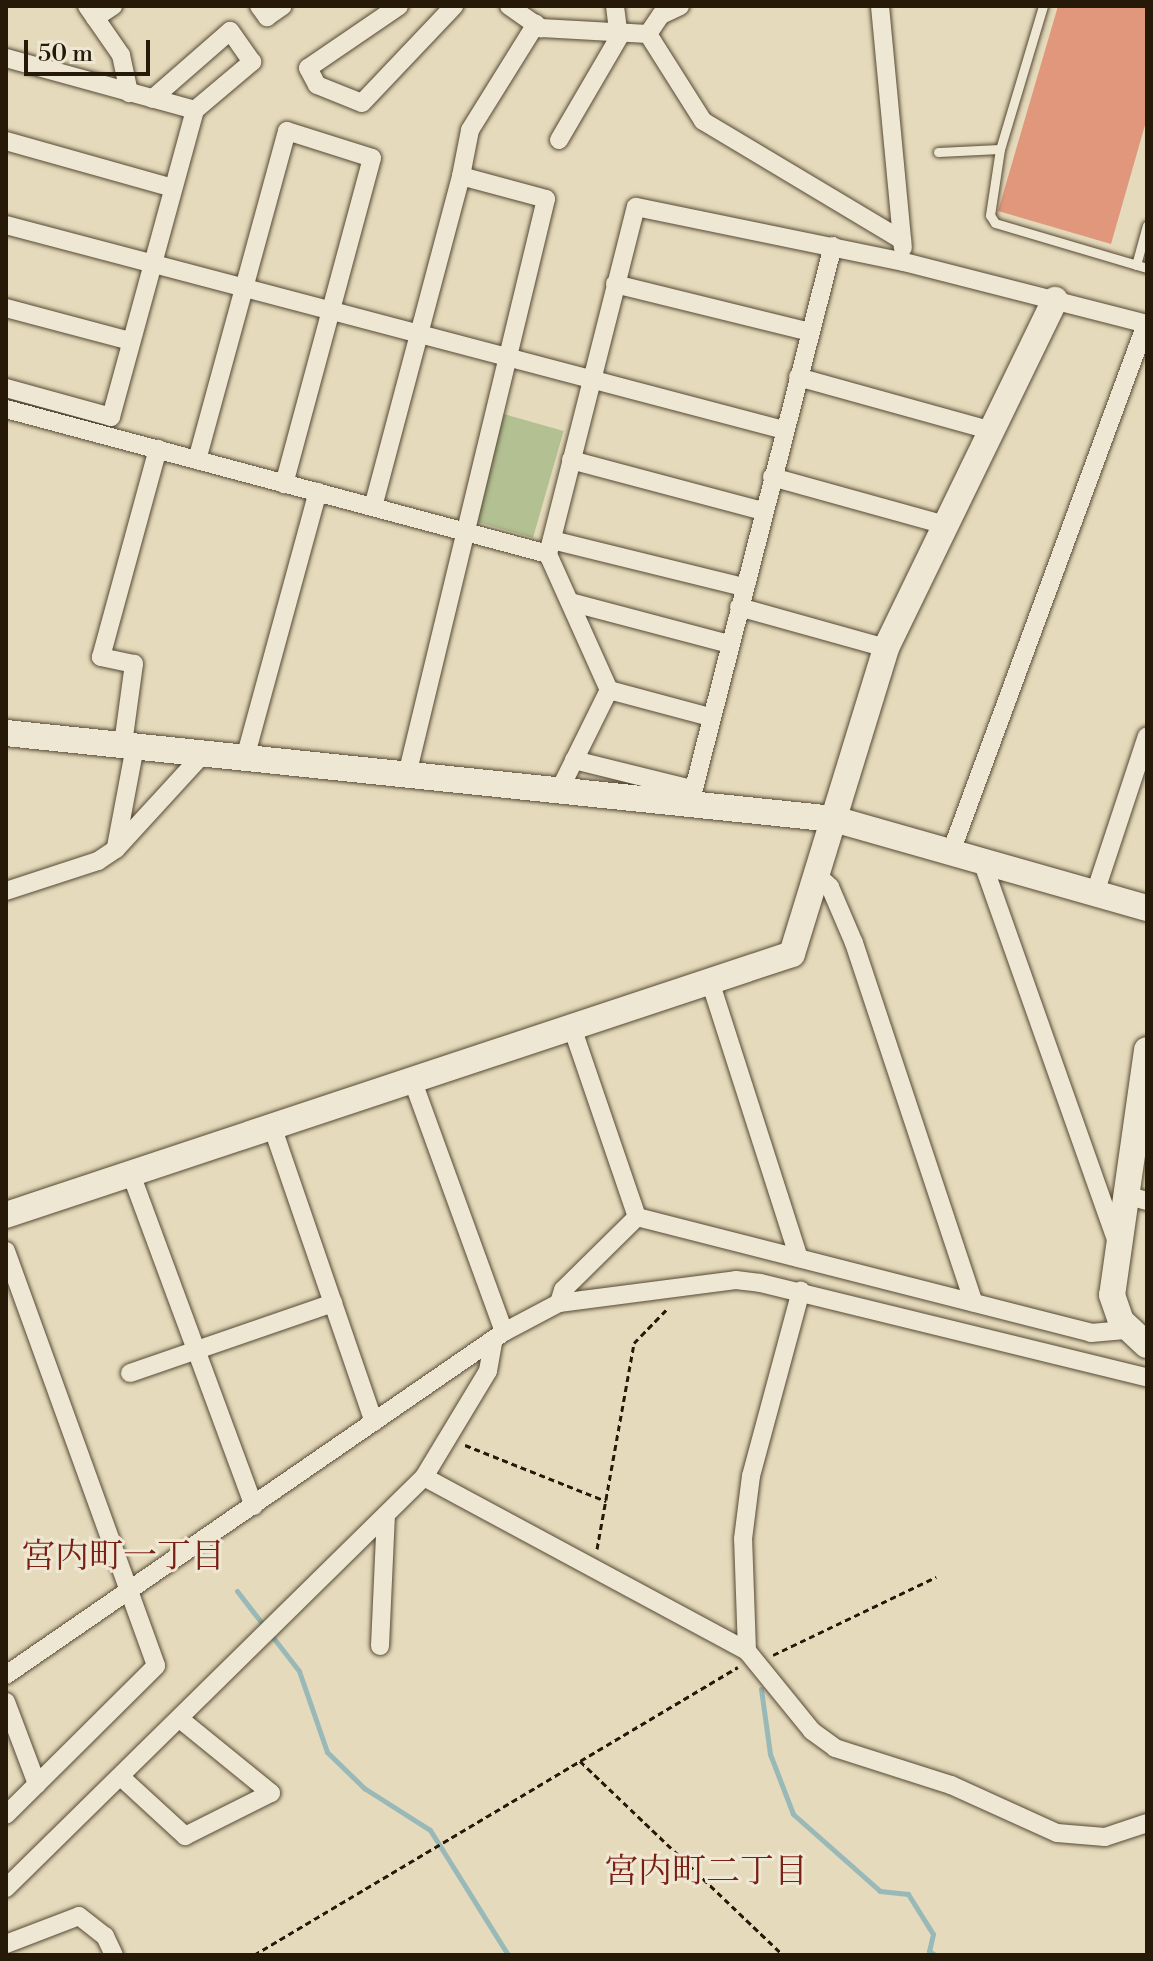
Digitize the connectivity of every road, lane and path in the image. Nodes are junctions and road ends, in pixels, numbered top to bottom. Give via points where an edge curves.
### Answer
1 (113, 6) edge
2 (259, 6) edge
3 (283, 6) edge
4 (399, 6) edge
5 (454, 6) edge
6 (509, 6) edge
7 (615, 6) edge
8 (680, 6) edge
9 (880, 6) edge
10 (1043, 6) edge
11 (91, 12) edge
12 (536, 24) junction
13 (620, 32) junction
14 (648, 34) junction
15 (6, 58) edge
16 (129, 93) junction
17 (152, 99) junction
18 (195, 110) junction
19 (559, 140) dead end
20 (6, 141) edge
21 (1000, 149) junction
22 (938, 152) dead end
23 (461, 176) junction
24 (173, 188) junction
25 (6, 225) edge
26 (1147, 225) edge
27 (902, 240) junction
28 (833, 246) junction
29 (904, 262) junction
30 (152, 263) junction
31 (1136, 265) junction
32 (1147, 268) edge
33 (615, 284) junction
34 (244, 287) junction
35 (1055, 300) junction
36 (6, 308) edge
37 (331, 309) junction
38 (1147, 324) edge
39 (810, 332) junction
40 (423, 333) junction
41 (130, 341) junction
42 (508, 355) junction
43 (591, 376) junction
44 (798, 377) junction
45 (6, 388) edge
46 (6, 409) edge
47 (784, 430) junction
48 (989, 430) junction
49 (158, 449) junction
50 (197, 460) junction
51 (571, 460) junction
52 (772, 477) junction
53 (284, 484) junction
54 (318, 492) junction
55 (373, 507) junction
56 (763, 511) junction
57 (941, 524) junction
58 (466, 532) junction
59 (550, 547) junction
60 (744, 587) junction
61 (570, 602) junction
62 (739, 607) junction
63 (729, 644) junction
64 (886, 648) junction
65 (609, 690) junction
66 (710, 717) junction
67 (6, 733) edge
68 (1147, 736) edge
69 (129, 745) junction
70 (203, 754) junction
71 (245, 758) junction
72 (574, 760) junction
73 (407, 775) junction
74 (559, 791) junction
75 (690, 797) junction
76 (834, 819) junction
77 (116, 849) junction
78 (951, 852) junction
79 (982, 861) junction
80 (819, 877) junction
81 (6, 891) edge
82 (1095, 893) junction
83 (1147, 908) edge
84 (710, 981) junction
85 (572, 1027) junction
86 (1147, 1050) edge
87 (412, 1079) junction
88 (272, 1126) junction
89 (131, 1174) junction
90 (1136, 1198) edge
91 (6, 1215) edge
92 (637, 1217) junction
93 (1118, 1246) junction
94 (6, 1251) edge
95 (799, 1258) junction
96 (801, 1291) junction
97 (333, 1303) junction
98 (559, 1303) junction
99 (974, 1303) junction
100 (673, 1305) dead end
101 (499, 1338) junction
102 (1138, 1338) edge
103 (197, 1350) junction
104 (130, 1373) dead end
105 (1147, 1377) edge
106 (374, 1422) junction
107 (449, 1436) junction
108 (424, 1477) junction
109 (606, 1501) junction
110 (254, 1506) junction
111 (386, 1515) junction
112 (594, 1573) junction
113 (936, 1577) dead end
114 (128, 1590) junction
115 (380, 1646) dead end
116 (753, 1657) junction
117 (6, 1675) edge
118 (6, 1702) edge
119 (180, 1719) junction
120 (580, 1761) junction
121 (122, 1778) junction
122 (37, 1784) junction
123 (6, 1815) edge
124 (1147, 1823) edge
125 (6, 1888) edge
126 (6, 1944) edge
127 (114, 1955) edge
128 (254, 1955) edge
129 (783, 1955) edge

1 - 11 street
2 - 3 street via 267,17
4 - 5 street via 308,68 317,85 362,103
6 - 12 street
7 - 13 street
8 - 14 street via 661,15
9 - 27 street
10 - 21 lane
11 - 16 street via 121,55
12 - 13 street
12 - 23 street via 470,130
13 - 14 street
13 - 19 street
14 - 27 street via 703,121
15 - 16 street
16 - 17 street
17 - 18 street
17 - 18 street via 230,31 252,62
18 - 24 street
20 - 24 street
21 - 22 lane
21 - 31 lane via 988,202 995,223
23 - 40 street
23 - 42 street via 546,199
24 - 30 street
25 - 30 street
26 - 31 lane
27 - 29 street
28 - 29 street
28 - 33 street via 636,207
28 - 39 street
29 - 35 street
30 - 34 street
30 - 41 street
31 - 32 lane
33 - 39 street
33 - 43 street
34 - 37 street
34 - 37 street via 287,131 372,158
34 - 50 street
35 - 38 street
35 - 48 street
36 - 41 street
37 - 40 street
37 - 53 street
38 - 78 street
39 - 44 street
40 - 42 street
40 - 55 street
41 - 45 street via 111,417
42 - 43 street
42 - 58 street
43 - 47 street
43 - 51 street
44 - 47 street
44 - 48 street
46 - 49 street
47 - 52 street
48 - 57 street
49 - 50 street
49 - 69 street via 101,657 134,664
50 - 53 street
51 - 56 street
51 - 59 street
52 - 56 street
52 - 57 street
53 - 54 street
54 - 55 street
54 - 71 street
55 - 58 street
56 - 60 street
57 - 64 street
58 - 59 street
58 - 73 street
59 - 60 street
59 - 61 street
60 - 62 street
61 - 63 street
61 - 65 street
62 - 63 street
62 - 64 street
63 - 66 street
64 - 76 street
65 - 66 street
65 - 72 street
66 - 75 street
67 - 69 street
68 - 82 street
69 - 70 street
69 - 77 street
70 - 71 street
70 - 77 street
71 - 73 street
72 - 74 street
72 - 75 street
73 - 74 street
74 - 75 street
75 - 76 street
76 - 78 street
76 - 80 street
77 - 81 street via 98,861
78 - 79 street
79 - 82 street
79 - 93 street
80 - 84 street via 792,954
80 - 99 street via 830,887 854,943
82 - 83 street
84 - 85 street
84 - 95 street
85 - 87 street
85 - 92 street
86 - 90 street
87 - 88 street
87 - 101 street
88 - 89 street
88 - 97 street
89 - 91 street
89 - 103 street
90 - 93 street
92 - 95 street
92 - 98 street via 563,1290
93 - 102 street via 1112,1295
94 - 114 street
95 - 99 street
96 - 98 street via 736,1280
96 - 105 street
96 - 116 street via 751,1476 743,1539
97 - 103 street
97 - 106 street
98 - 101 street
99 - 102 street via 1091,1333
100 - 109 path via 634,1343
101 - 106 street
101 - 107 street via 488,1371
103 - 104 street
103 - 110 street
106 - 110 street
107 - 108 street
107 - 109 path
108 - 111 street
108 - 112 street
109 - 112 path
110 - 114 street
111 - 115 street
111 - 119 street
112 - 116 street
113 - 116 path
114 - 117 street
114 - 122 street via 156,1666
116 - 120 path
116 - 124 street via 812,1731 835,1748 951,1785 1057,1833 1105,1837
118 - 122 street
119 - 121 street
119 - 121 street via 271,1793 185,1836
120 - 128 path
120 - 129 path
121 - 125 street
122 - 123 street
126 - 127 street via 79,1916 90,1921

